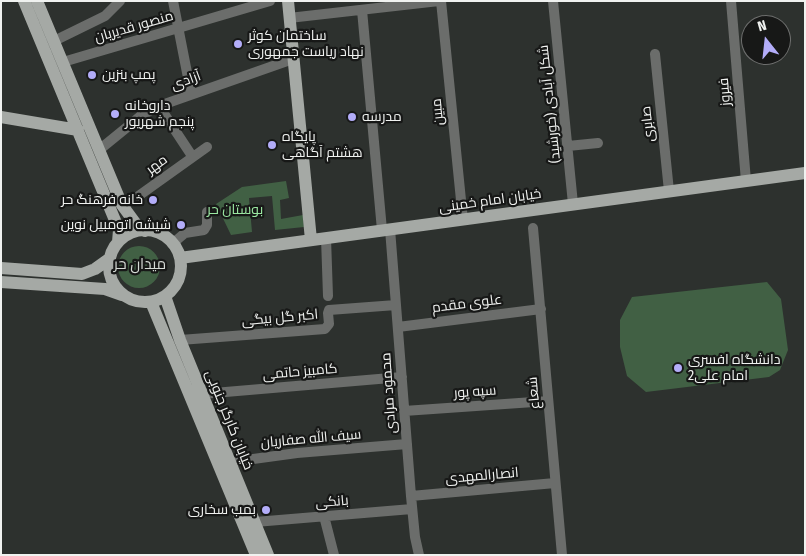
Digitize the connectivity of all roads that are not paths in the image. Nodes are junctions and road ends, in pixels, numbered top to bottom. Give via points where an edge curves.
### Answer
1 (24, 1) edge
2 (37, 1) edge
3 (120, 1) edge
4 (173, 1) edge
5 (270, 1) edge
6 (288, 1) edge
7 (440, 1) edge
8 (553, 1) edge
9 (731, 1) edge
10 (362, 10) junction
11 (290, 18) junction
12 (178, 28) junction
13 (54, 41) junction
14 (655, 54) dead end
15 (293, 59) junction
16 (62, 62) junction
17 (191, 93) junction
18 (159, 106) junction
19 (1, 117) edge
20 (78, 130) junction
21 (598, 143) dead end
22 (568, 146) junction
23 (207, 147) dead end
24 (99, 150) junction
25 (192, 156) junction
26 (805, 173) edge
27 (746, 181) junction
28 (669, 191) junction
29 (573, 204) junction
30 (122, 205) junction
31 (207, 212) dead end
32 (463, 220) junction
33 (533, 228) dead end
34 (145, 230) junction
35 (386, 230) junction
36 (326, 238) junction
37 (311, 240) junction
38 (118, 242) junction
39 (172, 244) junction
40 (180, 258) junction
41 (109, 259) junction
42 (1, 268) edge
43 (1, 282) edge
44 (124, 296) junction
45 (165, 296) junction
46 (328, 296) dead end
47 (151, 302) junction
48 (396, 305) junction
49 (540, 309) junction
50 (398, 327) junction
51 (180, 340) junction
52 (402, 377) junction
53 (202, 394) junction
54 (548, 401) junction
55 (404, 411) junction
56 (407, 444) junction
57 (224, 463) junction
58 (555, 483) junction
59 (411, 496) junction
60 (412, 509) junction
61 (324, 516) junction
62 (255, 522) junction
63 (256, 555) edge
64 (268, 555) edge
65 (334, 555) edge
66 (419, 555) edge
67 (562, 555) edge

1 - 20 main road
2 - 13 main road
3 - 13 street via 105,16
4 - 12 street
5 - 12 street, منصور قدیریان
6 - 11 main road
7 - 10 street
7 - 32 street, مبین
8 - 22 street, شکل آبادی (خورشید)
9 - 27 street, فیروز
10 - 11 street
10 - 35 street, محمود مرادی
11 - 15 main road
12 - 16 street, منصور قدیریان
12 - 17 street
13 - 16 main road
14 - 28 street, صابری
15 - 17 street, آزادی
15 - 37 main road
16 - 24 main road
17 - 18 street, آزادی
18 - 24 street, آزادی via 142,115
18 - 25 street
19 - 20 main road
20 - 38 main road via 119,230
21 - 22 street
22 - 29 street, شکل آبادی (خورشید)
23 - 25 street, مهر
24 - 30 main road
25 - 30 street, مهر
26 - 27 main road, خیابان امام خمینی
27 - 28 main road, خیابان امام خمینی
28 - 29 main road, خیابان امام خمینی
29 - 32 main road, خیابان امام خمینی
30 - 34 main road via 136,224
31 - 39 street via 204,230 185,233
32 - 35 main road, خیابان امام خمینی
33 - 49 street, شعاع
34 - 38 main road via 131,233
34 - 39 main road via 160,234
35 - 36 main road, خیابان امام خمینی
35 - 48 street, محمود مرادی
36 - 37 main road, خیابان امام خمینی
36 - 46 street
37 - 40 main road, خیابان امام خمینی
38 - 41 main road
39 - 40 main road
40 - 45 main road via 178,280
41 - 42 main road via 82,274
41 - 44 main road via 112,283
43 - 44 main road via 105,289
44 - 47 main road
45 - 47 main road
45 - 51 main road, خیابان کارگر جنوبی
47 - 57 main road, خیابان کارگر جنوبی
48 - 50 street, محمود مرادی
48 - 51 street, اکبر گل بیگی via 329,310 329,324 325,329
49 - 50 street, علوی مقدم
49 - 54 street, شعاع
50 - 52 street, محمود مرادی
51 - 53 main road, خیابان کارگر جنوبی
52 - 53 street, کامبیز حاتمی
52 - 55 street, محمود مرادی
53 - 57 main road, خیابان کارگر جنوبی
54 - 55 street, سپه پور
54 - 58 street, شعاع
55 - 56 street, محمود مرادی
56 - 57 street, سیف الله صفاریان
56 - 59 street, محمود مرادی
57 - 62 main road, خیابان کارگر جنوبی
57 - 63 main road, خیابان کارگر جنوبی
58 - 59 street, انصارالمهدی
58 - 67 street, شعاع
59 - 60 street, محمود مرادی
60 - 61 street, بانکی
60 - 66 street, محمود مرادی
61 - 62 street, بانکی
61 - 65 street
62 - 64 main road, خیابان کارگر جنوبی

